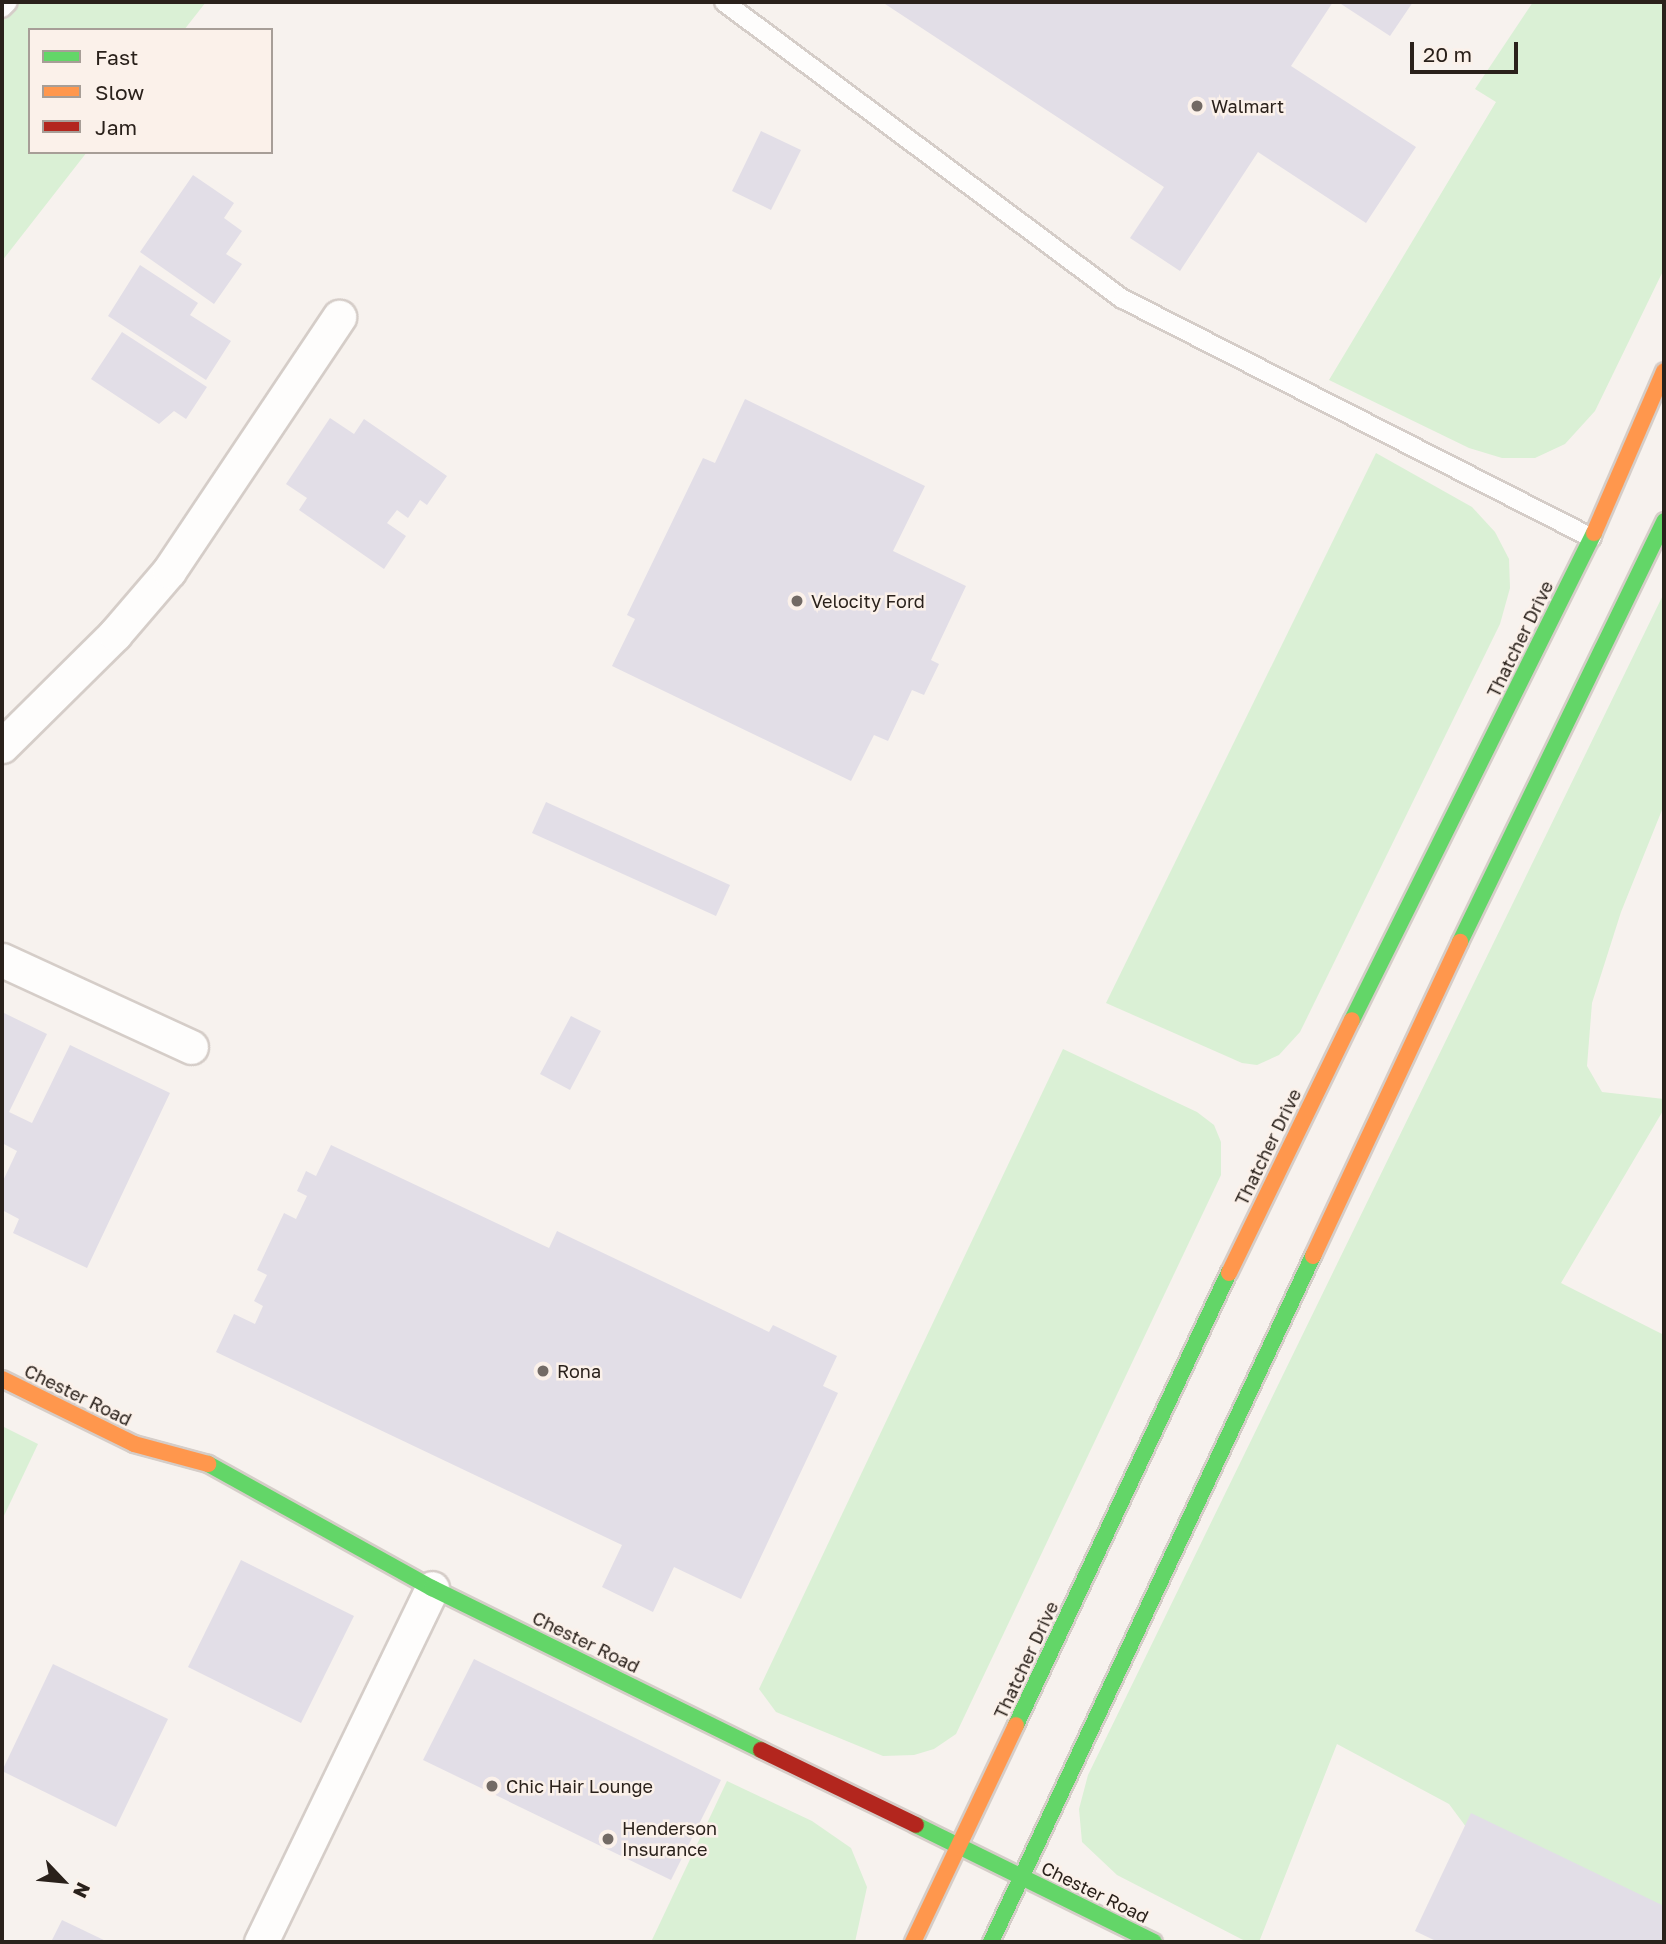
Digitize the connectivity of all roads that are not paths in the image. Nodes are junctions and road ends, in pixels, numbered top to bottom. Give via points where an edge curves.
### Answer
1 (8, 2) edge
2 (724, 2) edge
3 (2, 8) edge
4 (338, 317) dead end
5 (1664, 371) edge
6 (1664, 521) edge
7 (1592, 538) junction
8 (2, 746) edge
9 (2, 960) edge
10 (191, 1047) dead end
11 (2, 1379) edge
12 (432, 1588) junction
13 (959, 1847) junction
14 (1022, 1879) junction
15 (261, 1942) edge
16 (913, 1942) edge
17 (992, 1942) edge
18 (1154, 1942) edge

1 - 3 lane
2 - 7 lane via 1123,299
4 - 8 street via 169,572 115,634
5 - 7 main road, Thatcher Drive
6 - 14 main road via 1548,754
7 - 13 main road, Thatcher Drive via 1298,1128
9 - 10 street
11 - 12 main road, Chester Road via 134,1444 211,1465
12 - 13 main road, Chester Road
12 - 15 street
13 - 14 main road, Chester Road
13 - 16 main road, Thatcher Drive
14 - 17 main road
14 - 18 main road, Chester Road

